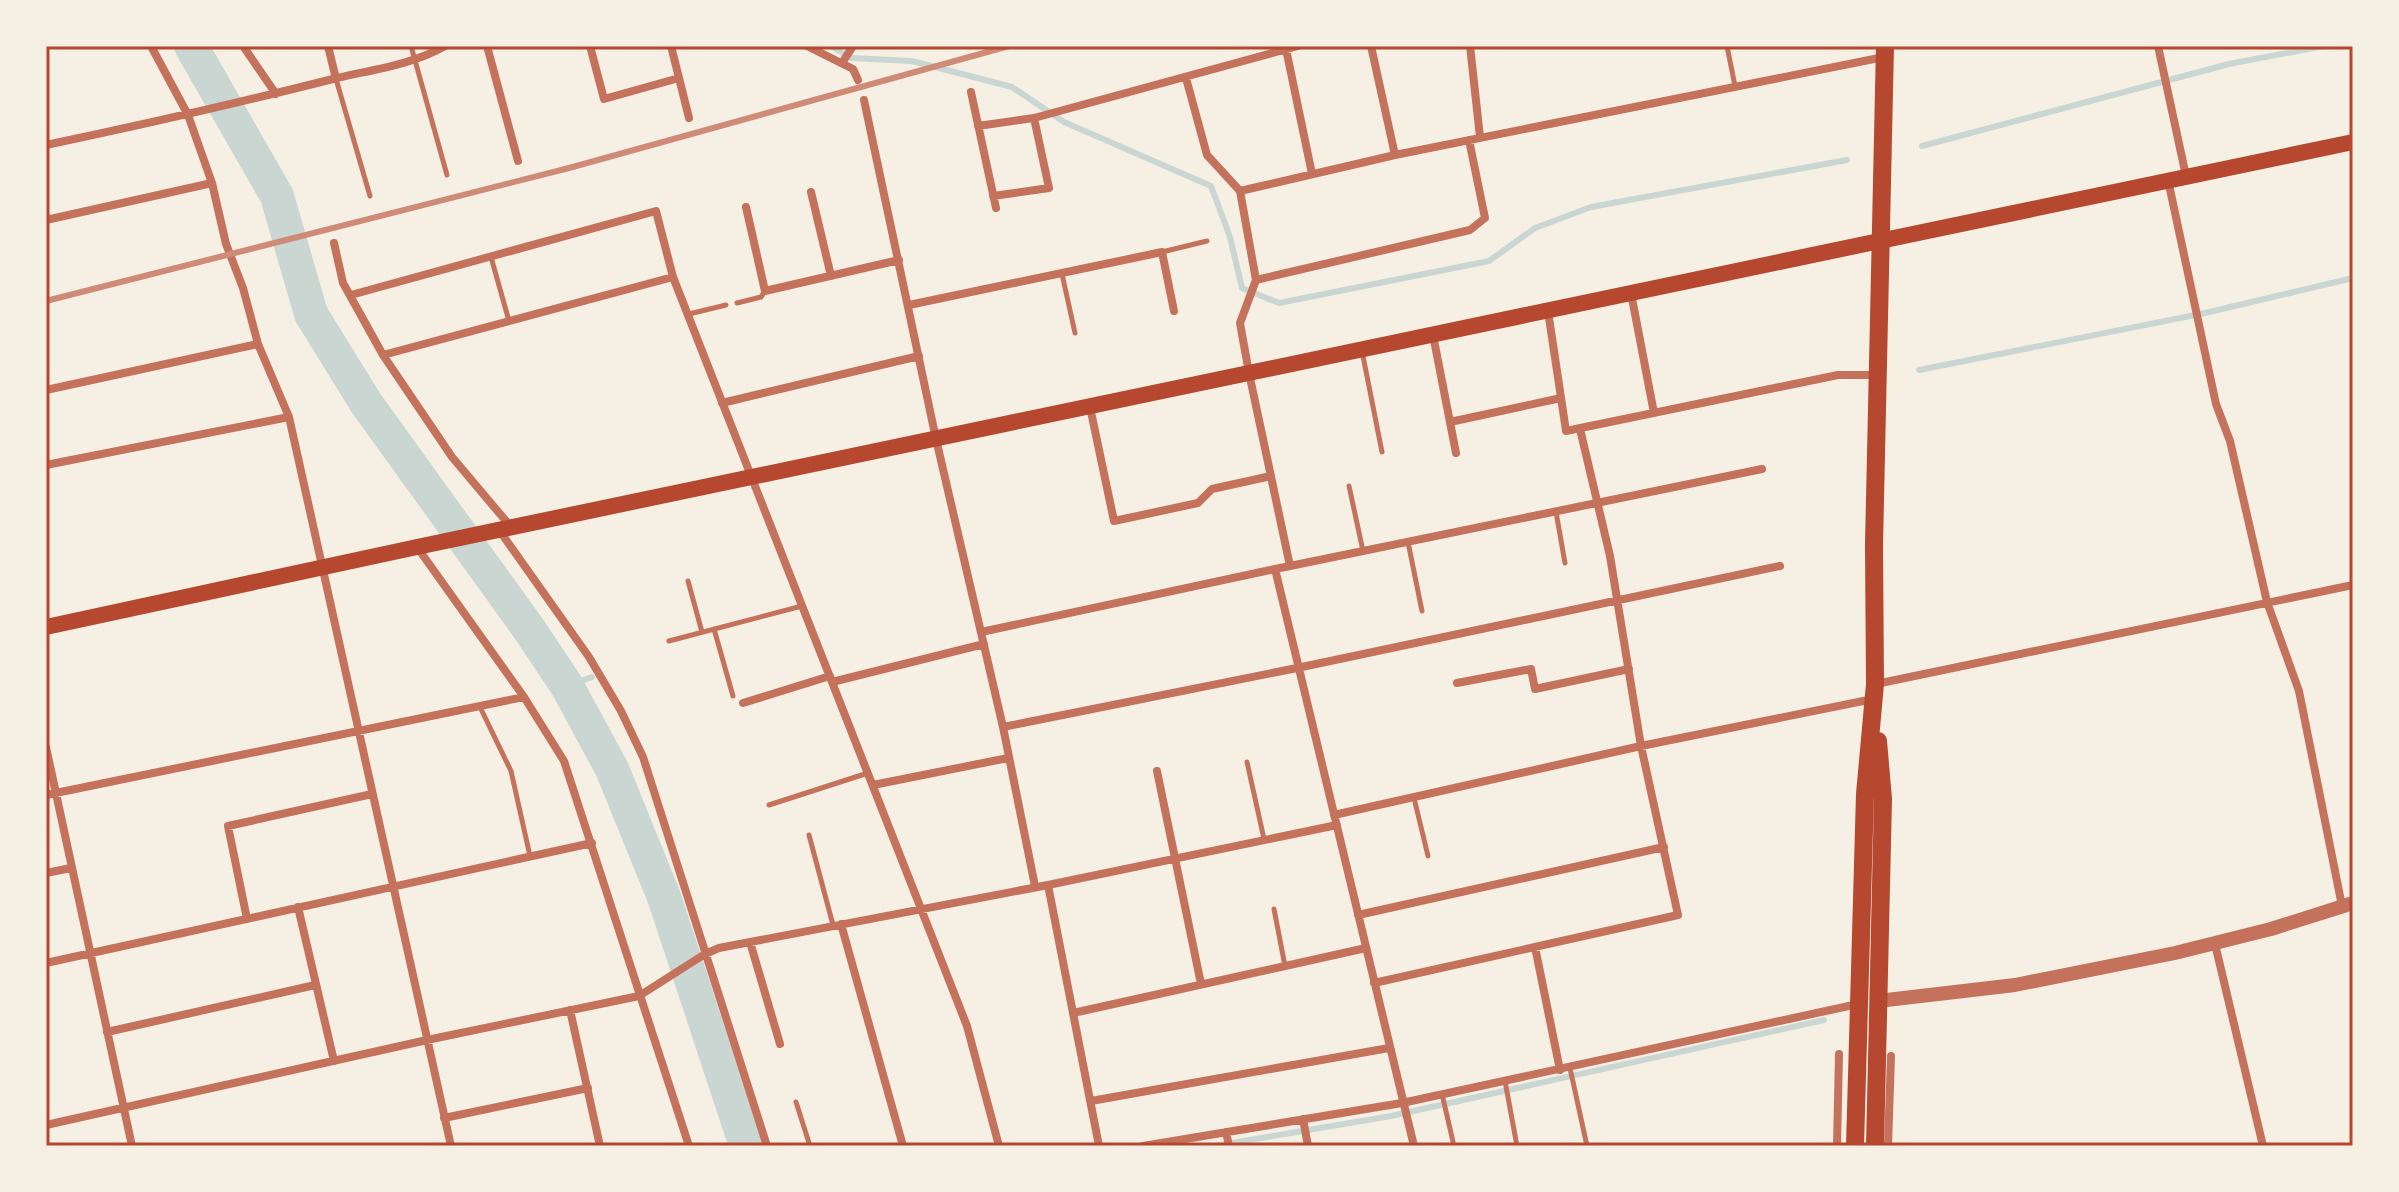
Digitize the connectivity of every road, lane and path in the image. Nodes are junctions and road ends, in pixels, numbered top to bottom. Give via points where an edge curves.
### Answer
1 (151, 46) edge
2 (243, 46) edge
3 (328, 46) edge
4 (411, 46) edge
5 (445, 46) edge
6 (487, 46) edge
7 (590, 46) edge
8 (671, 46) edge
9 (807, 46) edge
10 (853, 46) edge
11 (1298, 46) edge
12 (1371, 46) edge
13 (1470, 46) edge
14 (1727, 46) edge
15 (2158, 46) edge
16 (1286, 49) junction
17 (1885, 51) edge
18 (414, 59) junction
19 (842, 63) junction
20 (679, 78) junction
21 (1186, 78) junction
22 (336, 79) junction
23 (858, 80) dead end
24 (1735, 86) junction
25 (971, 92) dead end
26 (276, 94) junction
27 (864, 100) dead end
28 (188, 115) junction
29 (1038, 117) junction
30 (689, 118) dead end
31 (978, 126) junction
32 (1480, 137) junction
33 (1469, 140) junction
34 (2353, 142) edge
35 (46, 145) edge
36 (1395, 155) junction
37 (518, 161) dead end
38 (1312, 174) junction
39 (447, 175) dead end
40 (2186, 176) junction
41 (2168, 180) junction
42 (212, 183) junction
43 (1240, 191) junction
44 (811, 192) dead end
45 (370, 196) dead end
46 (993, 196) junction
47 (746, 207) dead end
48 (996, 208) dead end
49 (46, 220) edge
50 (1207, 241) dead end
51 (1880, 241) junction
52 (334, 243) dead end
53 (1162, 252) junction
54 (491, 257) junction
55 (899, 260) junction
56 (1062, 273) junction
57 (831, 276) junction
58 (673, 277) junction
59 (1253, 288) junction
60 (765, 291) junction
61 (1631, 293) junction
62 (351, 295) junction
63 (737, 303) dead end
64 (726, 305) dead end
65 (909, 305) junction
66 (1174, 311) dead end
67 (1548, 311) junction
68 (687, 314) junction
69 (509, 321) junction
70 (1075, 333) dead end
71 (1433, 334) junction
72 (258, 344) junction
73 (1362, 349) junction
74 (383, 355) junction
75 (919, 356) junction
76 (1249, 373) junction
77 (1877, 375) junction
78 (46, 390) edge
79 (1561, 398) junction
80 (722, 403) junction
81 (1090, 407) junction
82 (1654, 413) junction
83 (289, 417) junction
84 (1450, 422) junction
85 (1580, 429) junction
86 (936, 439) junction
87 (1382, 452) dead end
88 (1456, 453) dead end
89 (46, 465) edge
90 (1762, 469) dead end
91 (1271, 476) junction
92 (752, 477) junction
93 (1349, 486) dead end
94 (1599, 504) junction
95 (1556, 512) junction
96 (506, 529) junction
97 (1408, 542) junction
98 (417, 547) junction
99 (1363, 551) junction
100 (1565, 563) dead end
101 (1290, 566) junction
102 (1780, 566) dead end
103 (324, 568) junction
104 (1275, 569) junction
105 (688, 581) dead end
106 (2353, 585) edge
107 (1618, 601) junction
108 (2267, 602) junction
109 (802, 606) junction
110 (1422, 611) dead end
111 (46, 627) edge
112 (714, 629) junction
113 (702, 632) junction
114 (981, 632) junction
115 (669, 641) dead end
116 (984, 644) junction
117 (1297, 668) junction
118 (1629, 669) junction
119 (831, 679) junction
120 (1457, 683) dead end
121 (1874, 692) junction
122 (733, 696) dead end
123 (524, 697) junction
124 (743, 703) dead end
125 (480, 706) junction
126 (1003, 727) junction
127 (358, 730) junction
128 (1641, 746) junction
129 (46, 747) edge
130 (1008, 758) junction
131 (1247, 762) dead end
132 (1157, 771) dead end
133 (868, 773) junction
134 (873, 785) junction
135 (51, 794) edge
136 (372, 794) junction
137 (1414, 797) junction
138 (769, 805) dead end
139 (1334, 815) junction
140 (1337, 825) junction
141 (809, 835) dead end
142 (1264, 840) junction
143 (592, 843) junction
144 (1664, 847) junction
145 (530, 856) junction
146 (1428, 856) dead end
147 (1174, 859) junction
148 (71, 868) junction
149 (46, 873) edge
150 (1048, 885) junction
151 (1035, 886) junction
152 (392, 887) junction
153 (2348, 904) edge
154 (298, 907) junction
155 (922, 909) junction
156 (1274, 909) dead end
157 (1358, 915) junction
158 (247, 919) junction
159 (837, 924) junction
160 (750, 942) junction
161 (2215, 944) junction
162 (1535, 947) junction
163 (1366, 948) junction
164 (90, 953) junction
165 (705, 954) junction
166 (46, 963) edge
167 (1285, 966) junction
168 (1374, 983) junction
169 (1201, 984) junction
170 (315, 985) junction
171 (639, 996) junction
172 (1878, 1001) junction
173 (1859, 1004) junction
174 (570, 1010) junction
175 (1073, 1013) junction
176 (107, 1032) junction
177 (427, 1040) junction
178 (780, 1044) dead end
179 (1389, 1048) junction
180 (1839, 1054) dead end
181 (1891, 1056) dead end
182 (334, 1061) junction
183 (1567, 1069) junction
184 (1505, 1085) junction
185 (588, 1088) junction
186 (1443, 1098) junction
187 (1091, 1101) junction
188 (796, 1102) dead end
189 (1403, 1106) junction
190 (124, 1107) junction
191 (444, 1118) junction
192 (1304, 1123) junction
193 (46, 1125) edge
194 (1228, 1139) edge
195 (1308, 1144) edge
196 (132, 1146) edge
197 (451, 1146) edge
198 (600, 1146) edge
199 (689, 1146) edge
200 (767, 1146) edge
201 (810, 1146) edge
202 (903, 1146) edge
203 (999, 1146) edge
204 (1099, 1146) edge
205 (1143, 1146) edge
206 (1414, 1146) edge
207 (1454, 1146) edge
208 (1517, 1146) edge
209 (1587, 1146) edge
210 (1837, 1146) edge
211 (1855, 1146) edge
212 (1875, 1146) edge
213 (1888, 1146) edge
214 (2263, 1146) edge

1 - 28 street
2 - 26 street
3 - 22 street
4 - 18 lane
5 - 18 street
6 - 37 street
7 - 20 street via 604,99
8 - 20 street
9 - 19 street
10 - 19 street
11 - 16 street
12 - 36 street
13 - 32 street
14 - 24 lane
15 - 40 street
16 - 21 street
16 - 38 street
17 - 24 street
17 - 51 highway
18 - 22 street
18 - 39 lane
19 - 23 street
20 - 30 street
21 - 29 street
21 - 43 street via 1207,155
22 - 26 street
22 - 45 lane
24 - 32 street
25 - 31 street
26 - 28 street
27 - 55 street
28 - 35 street
28 - 42 street
29 - 31 street
29 - 46 street via 1049,188
31 - 46 street
32 - 33 street
33 - 36 street
33 - 59 street via 1485,218 1470,230
34 - 40 main road
36 - 38 street
38 - 43 street
40 - 41 main road
41 - 51 main road
41 - 108 street via 2216,404 2230,441
42 - 49 street
42 - 72 street
43 - 59 street
44 - 57 street
46 - 48 street
47 - 60 street
50 - 53 lane
51 - 61 main road
51 - 77 highway
52 - 62 street
53 - 56 street
53 - 66 street
54 - 58 street via 656,211
54 - 62 street
54 - 69 lane
55 - 57 street
55 - 65 street
56 - 65 street
56 - 70 lane
57 - 60 street
58 - 68 street
58 - 69 street
59 - 76 street via 1240,323
60 - 63 lane
61 - 67 main road
61 - 82 street
62 - 74 street
64 - 68 lane
65 - 75 street
67 - 71 main road
67 - 79 street
68 - 80 street
69 - 74 street
71 - 73 main road
71 - 84 street
72 - 78 street
72 - 83 street
73 - 76 main road
73 - 87 lane
74 - 96 street
75 - 80 street
75 - 86 street
76 - 81 main road
76 - 91 street
77 - 82 street via 1838,375
77 - 121 highway
79 - 84 street
79 - 85 street via 1566,431
80 - 92 street
81 - 86 main road
81 - 91 street via 1114,521 1198,503 1212,489
82 - 85 street
83 - 89 street
83 - 103 street
84 - 88 street
85 - 94 street
86 - 92 main road
86 - 114 street
90 - 94 street
91 - 101 street
92 - 96 main road
92 - 109 street
93 - 99 lane
94 - 95 street
94 - 107 street
95 - 97 street
95 - 100 lane
96 - 98 main road
96 - 165 street via 589,657 643,757
97 - 99 street
97 - 110 lane
98 - 103 main road
98 - 123 street
99 - 101 street
101 - 104 street
102 - 107 street
103 - 111 main road
103 - 127 street
104 - 114 street
104 - 117 street
105 - 113 lane
106 - 108 street
107 - 117 street
107 - 118 street
108 - 121 street
108 - 153 street via 2299,691
109 - 112 lane
109 - 119 street
112 - 113 lane
112 - 122 lane
113 - 115 lane
114 - 116 street
116 - 119 street
116 - 126 street
117 - 126 street
117 - 139 street
118 - 120 street via 1535,689 1531,669
118 - 128 street
119 - 124 street
119 - 133 street
121 - 128 street
121 - 172 highway via 1883,799
121 - 173 highway via 1865,794
123 - 125 street
123 - 143 street via 564,761
125 - 127 street
125 - 145 lane via 511,771
126 - 130 street
127 - 135 street
127 - 136 street
128 - 137 street
128 - 144 street
129 - 135 street
130 - 134 street
130 - 151 street
131 - 142 lane
132 - 147 street
133 - 134 street
133 - 138 lane
134 - 155 street
135 - 148 street
136 - 152 street
136 - 158 street via 228,826
137 - 139 street
137 - 146 lane
139 - 140 street
140 - 142 street
140 - 157 street
141 - 159 lane
142 - 147 street
143 - 145 street
143 - 171 street
144 - 157 street
144 - 162 street via 1678,915
145 - 152 street
147 - 150 street
147 - 169 street
148 - 149 street
148 - 164 street
150 - 151 street
150 - 175 street
151 - 155 street
152 - 154 street
152 - 177 street
153 - 161 street
154 - 158 street
154 - 170 street
155 - 159 street
155 - 203 street via 967,1026
156 - 167 lane
157 - 163 street
158 - 164 street
159 - 160 street
159 - 202 street
160 - 165 street
160 - 178 street
161 - 172 street via 2015,985
161 - 214 street
162 - 168 street
162 - 183 street
163 - 167 street
163 - 168 street
164 - 166 street
164 - 176 street
165 - 171 street
165 - 200 street
167 - 169 street
168 - 179 street
169 - 175 street
170 - 176 street
170 - 182 street
171 - 174 street
171 - 199 street
172 - 212 highway
173 - 183 street
173 - 211 highway
174 - 177 street
174 - 185 street
175 - 187 street
176 - 190 street
177 - 182 street
177 - 191 street
179 - 187 street
179 - 189 street
180 - 210 street
181 - 213 street
182 - 190 street
183 - 184 street
183 - 209 lane
184 - 186 street
184 - 208 lane
185 - 191 street
185 - 198 street
186 - 189 street
186 - 207 lane
187 - 204 street
188 - 201 lane
189 - 192 street
189 - 206 street
190 - 193 street
190 - 196 street
191 - 197 street
192 - 194 street
192 - 195 street
194 - 205 street

